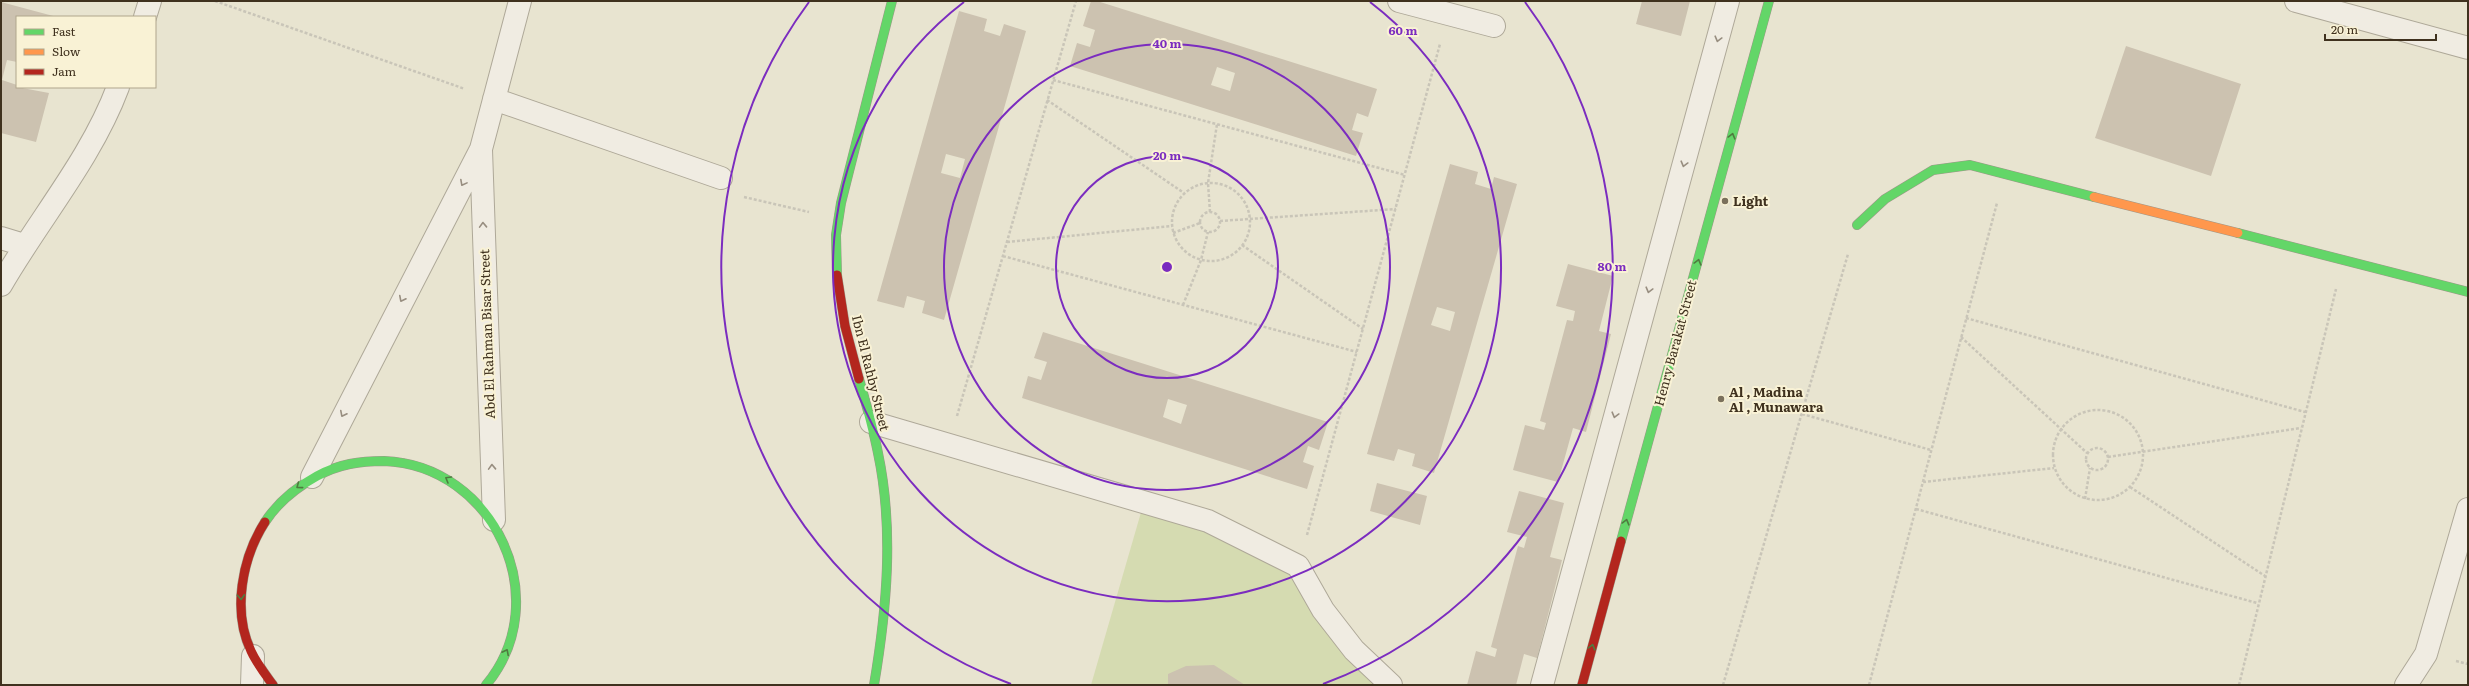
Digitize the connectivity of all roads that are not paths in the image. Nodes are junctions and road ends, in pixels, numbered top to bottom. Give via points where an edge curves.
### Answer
1 (150, 1) edge
2 (520, 1) edge
3 (892, 1) edge
4 (1399, 1) edge
5 (1728, 1) edge
6 (1769, 1) edge
7 (2296, 1) edge
8 (145, 16) edge
9 (1494, 26) dead end
10 (2468, 48) edge
11 (117, 88) edge
12 (494, 99) junction
13 (481, 149) junction
14 (721, 178) dead end
15 (1857, 225) road end
16 (1, 238) edge
17 (24, 245) junction
18 (1, 285) edge
19 (2468, 292) edge
20 (871, 422) junction
21 (312, 476) junction
22 (2468, 509) edge
23 (494, 520) junction
24 (253, 656) junction
25 (252, 685) edge
26 (273, 685) edge
27 (486, 685) edge
28 (874, 685) edge
29 (1391, 685) edge
30 (1542, 685) edge
31 (1582, 685) edge
32 (2406, 685) edge

1 - 8 street
2 - 12 street, Abd El Rahman Bisar Street
3 - 20 street, Ibn El Rahby Street via 837,218 836,267 845,329 856,376
4 - 9 street
5 -> 30 street
31 -> 6 street, Henry Barakat Street
7 - 10 street
11 - 17 street via 73,176
12 - 13 street, Abd El Rahman Bisar Street
12 - 14 street
13 -> 21 street, Abd El Rahman Bisar Street
23 -> 13 street, Abd El Rahman Bisar Street
15 - 19 street via 1885,199 1933,170 1970,165
16 - 17 street
17 - 18 street
20 - 28 street, Ibn El Rahby Street via 884,492 888,564 883,636
20 - 29 street via 1208,521 1298,566 1323,610 1354,650
23 -> 21 street via 466,489 430,469 391,460 364,461 350,462
21 -> 24 street via 284,497 262,523 247,555 241,588 242,616
22 - 32 street via 2426,654
27 -> 23 street via 510,642 517,600 511,558
24 - 25 street
24 - 26 street

